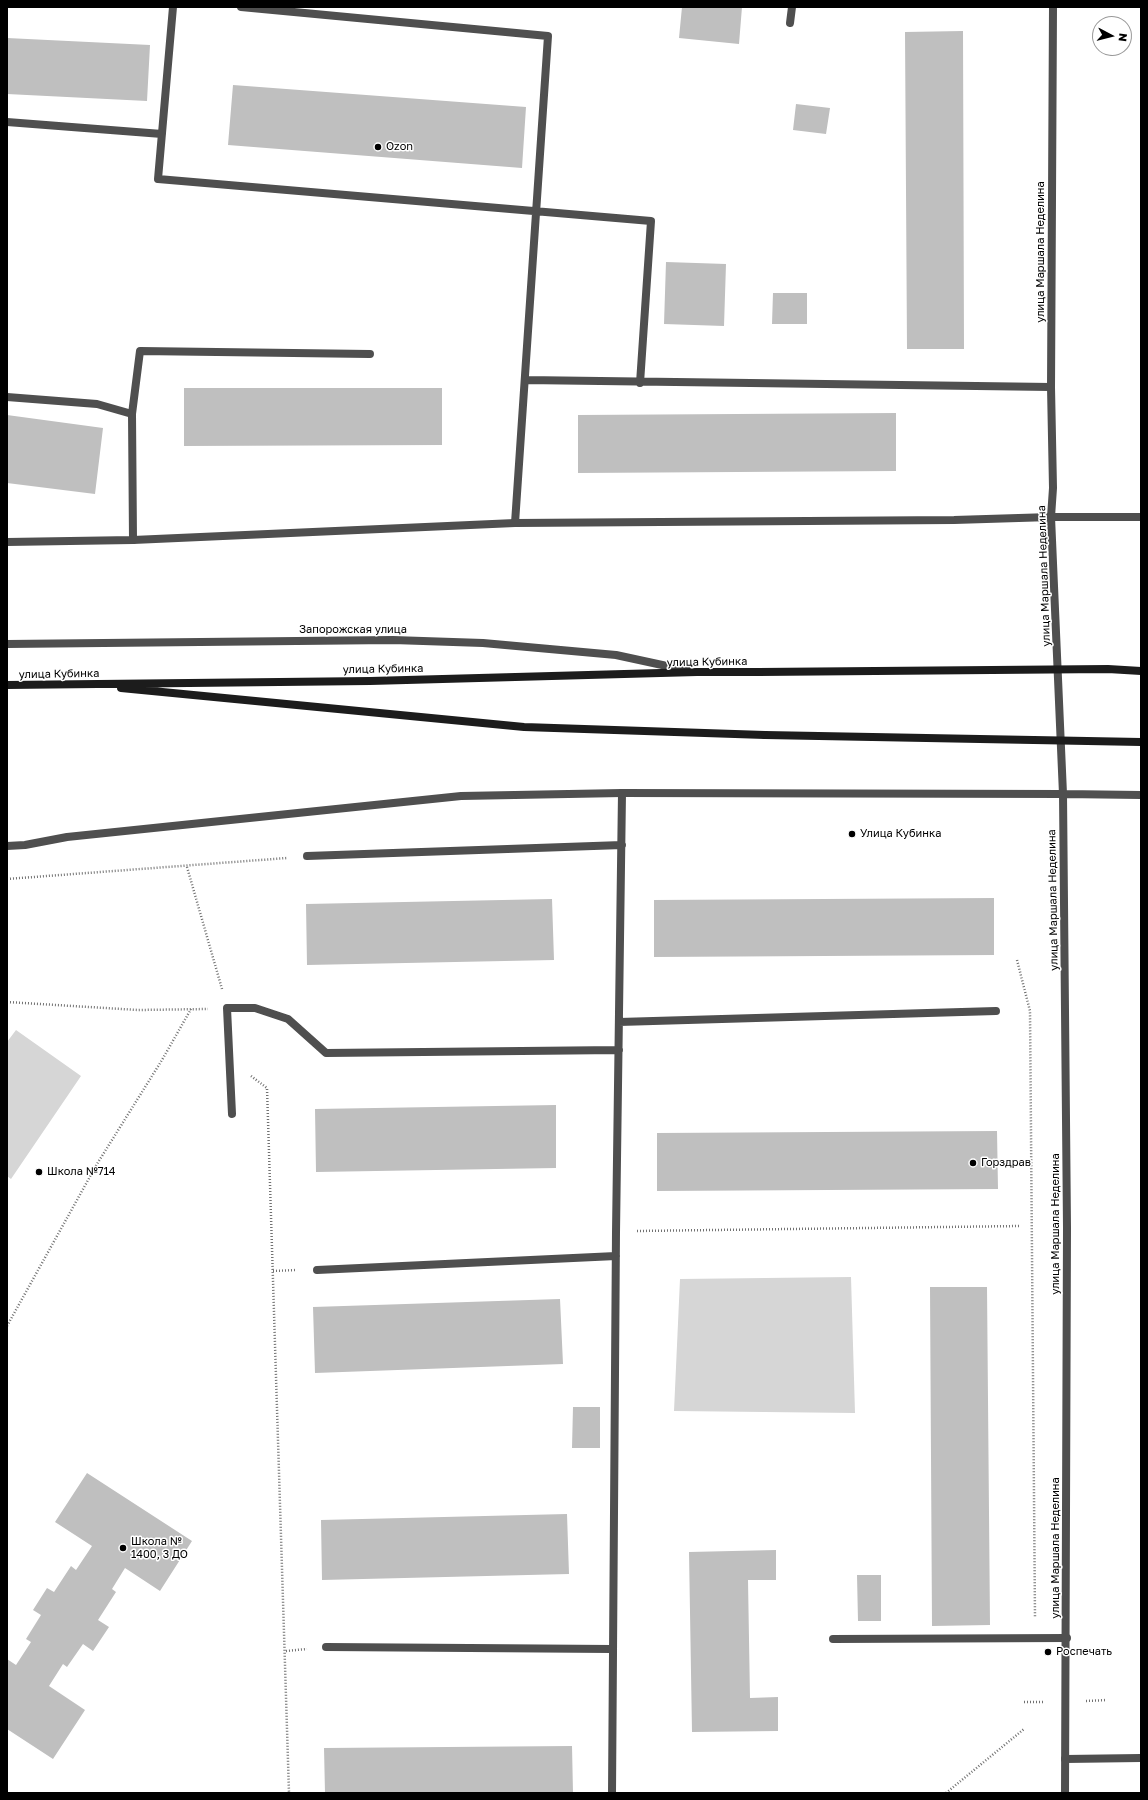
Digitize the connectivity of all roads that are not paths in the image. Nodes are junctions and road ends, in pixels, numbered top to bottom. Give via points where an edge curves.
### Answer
1 (173, 7) edge
2 (241, 7) edge
3 (792, 7) edge
4 (1053, 7) edge
5 (790, 23) dead end
6 (7, 122) edge
7 (162, 134) junction
8 (536, 212) junction
9 (370, 354) dead end
10 (525, 380) junction
11 (640, 383) junction
12 (1051, 387) junction
13 (7, 397) edge
14 (132, 414) junction
15 (1051, 517) junction
16 (1141, 517) edge
17 (515, 523) junction
18 (133, 540) junction
19 (7, 542) edge
20 (7, 644) edge
21 (1141, 671) edge
22 (697, 672) junction
23 (81, 684) junction
24 (7, 685) edge
25 (1141, 742) edge
26 (622, 793) junction
27 (1063, 794) junction
28 (1141, 795) edge
29 (622, 845) junction
30 (7, 846) edge
31 (307, 856) road end
32 (996, 1011) dead end
33 (619, 1022) junction
34 (618, 1050) junction
35 (232, 1114) dead end
36 (616, 1256) junction
37 (317, 1270) dead end
38 (1067, 1638) junction
39 (833, 1639) dead end
40 (326, 1647) dead end
41 (612, 1649) junction
42 (1141, 1758) edge
43 (1065, 1759) junction
44 (612, 1793) edge
45 (1066, 1793) edge

1 - 7 street
2 - 8 street via 548,36
3 - 5 street
4 - 12 street, улица Маршала Неделина
6 - 7 street
7 - 8 street via 158,179
8 - 10 street
8 - 11 street via 651,221
9 - 14 street via 140,351
10 - 11 street
10 - 17 street
11 - 12 street
12 - 15 street, улица Маршала Неделина
13 - 14 street via 97,404
14 - 18 street
15 - 16 street
15 - 17 street
15 - 27 street, улица Маршала Неделина
17 - 18 street
18 - 19 street
20 - 22 street, Запорожская улица via 393,640 483,644 616,655
21 - 22 main road, улица Кубинка, bridge via 1108,669
22 - 23 main road, улица Кубинка via 370,681
23 - 24 main road, улица Кубинка
23 - 25 main road, bridge via 524,727 765,735
26 - 27 street
26 - 29 street
26 - 30 street via 461,796 67,837
27 - 28 street
27 - 38 street, улица Маршала Неделина
29 - 31 street
29 - 33 street
32 - 33 street
33 - 34 street
34 - 35 street via 326,1053 288,1020 255,1008 227,1008
34 - 36 street
36 - 37 street
36 - 41 street
38 - 39 street
38 - 43 street, улица Маршала Неделина
40 - 41 street
41 - 44 street
42 - 43 street
43 - 45 street, улица Маршала Неделина

